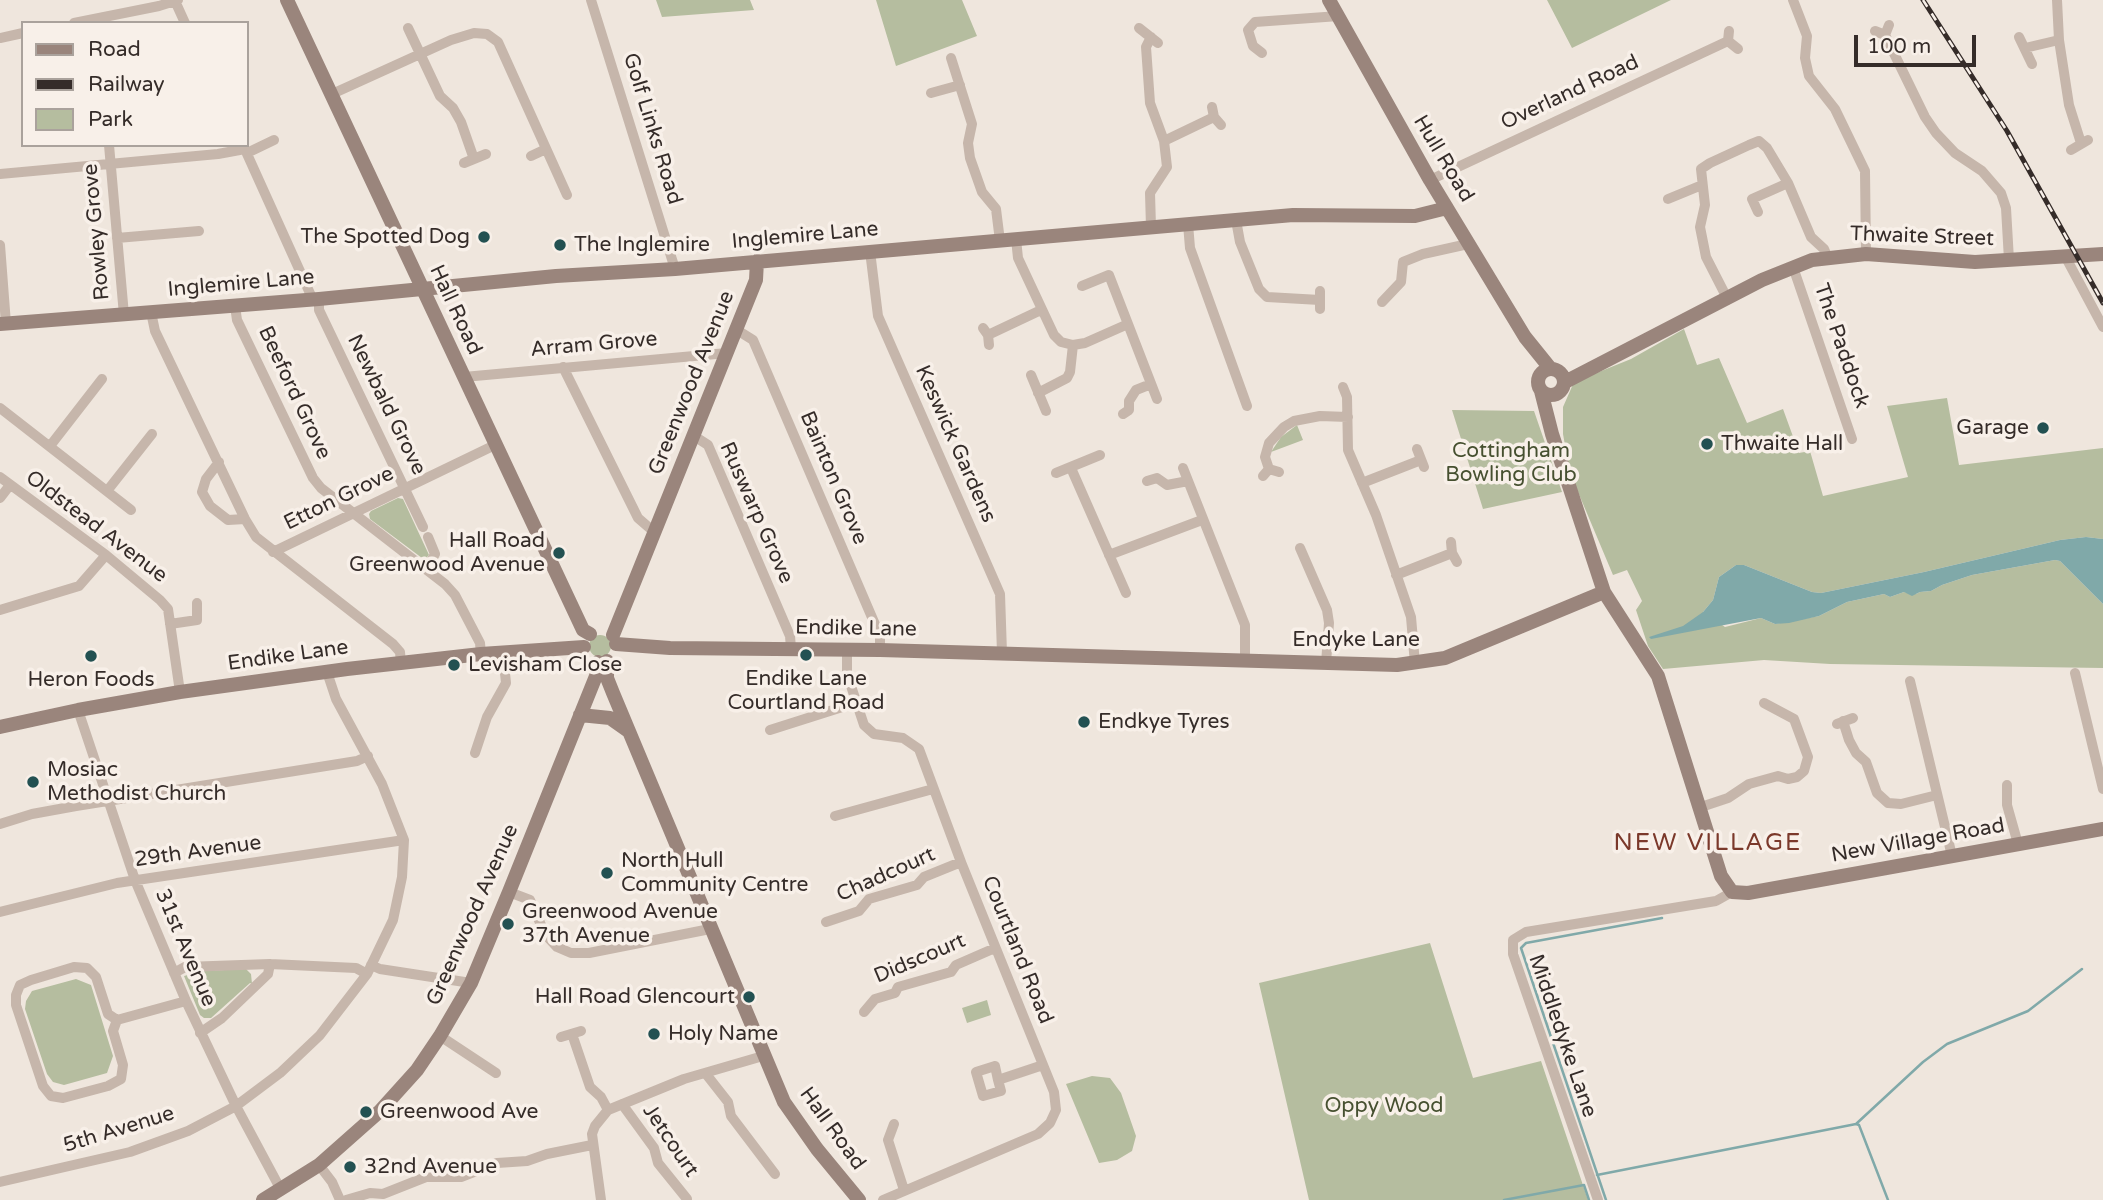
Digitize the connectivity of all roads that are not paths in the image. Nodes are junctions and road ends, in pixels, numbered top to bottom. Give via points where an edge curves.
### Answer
1 (287, 0) edge
2 (591, 0) edge
3 (1329, 0) edge
4 (1793, 0) edge
5 (2057, 0) edge
6 (177, 1) edge
7 (1339, 16) junction
8 (83, 21) edge
9 (184, 21) edge
10 (408, 28) dead end
11 (1139, 28) dead end
12 (1883, 30) dead end
13 (21, 33) edge
14 (0, 37) edge
15 (2019, 37) dead end
16 (2059, 40) junction
17 (2025, 48) junction
18 (1738, 49) dead end
19 (1262, 53) dead end
20 (419, 54) junction
21 (951, 58) dead end
22 (2032, 64) dead end
23 (960, 85) junction
24 (931, 93) dead end
25 (331, 94) junction
26 (1215, 116) dead end
27 (274, 139) dead end
28 (1164, 141) junction
29 (109, 147) edge
30 (245, 149) edge
31 (546, 149) junction
32 (2071, 149) dead end
33 (486, 154) dead end
34 (531, 156) dead end
35 (110, 164) junction
36 (0, 174) edge
37 (1430, 180) junction
38 (1788, 183) junction
39 (1702, 185) junction
40 (567, 195) dead end
41 (1668, 198) dead end
42 (1447, 208) junction
43 (1758, 212) dead end
44 (1236, 220) junction
45 (1188, 224) junction
46 (1151, 227) junction
47 (200, 231) dead end
48 (117, 238) junction
49 (1016, 239) junction
50 (1000, 241) junction
51 (1468, 244) junction
52 (0, 245) edge
53 (870, 251) junction
54 (1866, 254) junction
55 (2103, 254) edge
56 (1827, 256) junction
57 (2065, 256) junction
58 (2009, 260) junction
59 (757, 261) junction
60 (1793, 267) junction
61 (675, 269) junction
62 (1082, 286) dead end
63 (422, 288) junction
64 (1727, 298) junction
65 (316, 299) junction
66 (1320, 300) dead end
67 (1380, 305) dead end
68 (234, 306) junction
69 (1041, 310) junction
70 (151, 313) junction
71 (124, 314) junction
72 (3, 324) edge
73 (1128, 324) junction
74 (2103, 327) edge
75 (737, 330) junction
76 (987, 336) dead end
77 (1525, 337) junction
78 (1073, 345) junction
79 (727, 354) junction
80 (564, 367) junction
81 (1031, 374) dead end
82 (464, 377) junction
83 (102, 379) dead end
84 (1558, 379) junction
85 (1151, 384) junction
86 (1343, 387) dead end
87 (1540, 387) junction
88 (1038, 393) junction
89 (1157, 399) dead end
90 (1247, 406) dead end
91 (0, 408) edge
92 (1046, 411) dead end
93 (1123, 414) dead end
94 (1348, 417) junction
95 (1552, 434) junction
96 (694, 436) junction
97 (151, 439) dead end
98 (1852, 439) dead end
99 (497, 444) junction
100 (50, 446) junction
101 (1417, 449) dead end
102 (1100, 455) dead end
103 (219, 462) junction
104 (1071, 468) junction
105 (1183, 468) dead end
106 (1056, 473) dead end
107 (1270, 473) dead end
108 (0, 477) edge
109 (1147, 481) dead end
110 (1188, 481) junction
111 (1362, 483) junction
112 (10, 485) junction
113 (404, 488) junction
114 (107, 491) junction
115 (0, 498) edge
116 (131, 510) dead end
117 (352, 513) junction
118 (245, 519) junction
119 (1202, 520) junction
120 (424, 527) dead end
121 (653, 531) junction
122 (428, 537) dead end
123 (1300, 548) dead end
124 (273, 552) junction
125 (1453, 552) dead end
126 (106, 555) junction
127 (1110, 555) junction
128 (427, 569) junction
129 (1396, 575) junction
130 (1604, 592) junction
131 (1125, 595) dead end
132 (197, 603) dead end
133 (0, 610) edge
134 (170, 624) junction
135 (587, 640) junction
136 (615, 640) junction
137 (791, 648) junction
138 (848, 650) junction
139 (880, 650) junction
140 (1002, 653) junction
141 (481, 654) junction
142 (503, 654) junction
143 (1095, 657) joint
144 (1245, 660) junction
145 (602, 661) junction
146 (401, 663) junction
147 (1326, 663) junction
148 (1415, 664) junction
149 (327, 672) junction
150 (2075, 673) dead end
151 (1910, 681) dead end
152 (180, 692) junction
153 (855, 703) junction
154 (1765, 703) dead end
155 (78, 710) junction
156 (580, 715) junction
157 (1844, 721) dead end
158 (0, 727) edge
159 (769, 730) dead end
160 (628, 731) junction
161 (475, 753) dead end
162 (368, 757) junction
163 (2007, 785) dead end
164 (933, 789) junction
165 (2103, 789) edge
166 (1937, 795) junction
167 (107, 802) junction
168 (1701, 807) junction
169 (835, 816) dead end
170 (0, 824) edge
171 (2103, 829) edge
172 (404, 840) junction
173 (2018, 844) junction
174 (1952, 856) junction
175 (961, 862) junction
176 (135, 880) junction
177 (509, 892) junction
178 (1732, 892) junction
179 (0, 912) edge
180 (826, 922) dead end
181 (710, 929) junction
182 (996, 948) junction
183 (270, 964) junction
184 (369, 969) junction
185 (174, 973) junction
186 (471, 983) junction
187 (186, 1001) junction
188 (864, 1012) dead end
189 (117, 1020) junction
190 (200, 1033) junction
191 (440, 1036) junction
192 (561, 1037) dead end
193 (763, 1056) junction
194 (1043, 1065) junction
195 (496, 1073) dead end
196 (706, 1074) junction
197 (998, 1080) dead end
198 (622, 1104) junction
199 (236, 1106) junction
200 (608, 1110) junction
201 (894, 1124) dead end
202 (592, 1144) junction
203 (319, 1165) junction
204 (775, 1174) dead end
205 (0, 1182) edge
206 (281, 1190) junction
207 (904, 1190) junction
208 (687, 1199) edge
209 (263, 1200) edge
210 (340, 1200) edge
211 (346, 1200) edge
212 (601, 1200) edge
213 (859, 1200) edge
214 (883, 1200) edge
215 (1598, 1200) edge

1 - 25 street, Hall Road
2 - 61 street, Golf Links Road
3 - 7 street, Hull Road
4 - 54 street via 1807,36 1809,76 1835,109 1865,171
5 - 16 street
6 - 8 street
6 - 9 street
7 - 19 street via 1255,22 1248,30 1253,46
7 - 37 street, Hull Road
10 - 20 street
11 - 28 street via 1154,40 1146,47 1150,103
12 - 58 street via 1936,133 1955,153 1983,171 2001,193
13 - 14 street
15 - 17 street
16 - 17 street
16 - 32 street via 2069,105 2084,142
17 - 22 street
18 - 37 street, Overland Road via 1728,36
20 - 25 street
20 - 31 street via 474,33 487,34 498,42
20 - 33 street via 440,96 461,122 469,161
21 - 23 street
23 - 24 street
23 - 50 street via 972,124 970,158 982,192 996,209
25 - 63 street, Hall Road
26 - 28 street
27 - 30 street
28 - 46 street via 1167,167 1150,193
29 - 35 street, Rowley Grove
30 - 35 street
30 - 65 street, Newbald Grove
31 - 34 street
31 - 40 street
35 - 36 street
35 - 48 street, Rowley Grove
37 - 42 street, Hull Road
38 - 39 street via 1759,141 1701,169
38 - 43 street via 1752,200
38 - 56 street via 1811,237
39 - 41 street
39 - 64 street via 1705,205 1700,227 1706,257
42 - 44 street, Inglemire Lane via 1415,216 1293,215
42 - 51 street, Hull Road
44 - 45 street, Inglemire Lane
44 - 66 street via 1240,242 1259,289 1267,297
45 - 46 street, Inglemire Lane
45 - 90 street via 1190,248
46 - 49 street, Inglemire Lane
47 - 48 street
48 - 71 street, Rowley Grove
49 - 50 street, Inglemire Lane
49 - 69 street via 1018,258
50 - 53 street, Inglemire Lane
51 - 67 street via 1403,262 1401,282
51 - 77 street, Hull Road
52 - 72 street
53 - 59 street, Inglemire Lane
53 - 140 street, Keswick Gardens via 878,316 1000,594
54 - 56 street, Thwaite Street
54 - 58 street, Thwaite Street
55 - 57 street, Thwaite Street
56 - 60 street, Thwaite Street
57 - 58 street, Thwaite Street
57 - 74 street
59 - 61 street, Inglemire Lane
59 - 75 street, Greenwood Avenue via 756,280
60 - 64 street, Thwaite Street
60 - 98 street, The Paddock
61 - 63 street, Inglemire Lane
62 - 73 street via 1109,275
63 - 65 street, Inglemire Lane
63 - 82 street, Hall Road
64 - 84 street, Thwaite Street via 1596,366
65 - 68 street, Inglemire Lane
65 - 113 street, Newbald Grove
68 - 70 street, Inglemire Lane
68 - 117 street, Beeford Grove via 313,478
69 - 76 street
69 - 78 street via 1054,335
70 - 71 street, Inglemire Lane
70 - 103 street via 155,331
71 - 72 street, Inglemire Lane
73 - 78 street
73 - 85 street
75 - 79 street, Greenwood Avenue
75 - 139 street, Bainton Grove via 753,340 880,636
77 - 84 street, Hull Road
77 - 87 street, Hull Road
78 - 88 street via 1067,378
79 - 80 street, Arram Grove
79 - 96 street, Greenwood Avenue
80 - 82 street, Arram Grove
80 - 121 street via 638,518
81 - 88 street
82 - 99 street, Hall Road
83 - 100 street
84 - 87 street, Thwaite Street via 1547,395
84 - 87 street via 1540,374
84 - 95 street
85 - 89 street
85 - 93 street via 1136,390
86 - 94 street
87 - 95 street, Hull Road
88 - 92 street
91 - 100 street
94 - 107 street via 1320,416 1284,427 1269,443 1265,457
94 - 111 street via 1348,450
95 - 130 street
96 - 121 street, Greenwood Avenue
96 - 137 street, Ruswarp Grove via 708,445 790,636
97 - 114 street
99 - 113 street, Etton Grove
99 - 135 street, Hall Road
100 - 114 street
101 - 111 street via 1422,463
102 - 104 street
103 - 118 street
103 - 118 street via 202,492 228,520
104 - 106 street
104 - 127 street
105 - 110 street
108 - 112 street, Oldstead Avenue
109 - 110 street via 1157,478 1167,485
110 - 119 street
111 - 129 street
112 - 115 street
112 - 126 street, Oldstead Avenue
113 - 117 street, Etton Grove
113 - 120 street, Newbald Grove
114 - 116 street
117 - 124 street, Etton Grove
117 - 128 street, Beeford Grove
118 - 124 street
119 - 127 street
119 - 144 street via 1245,625
121 - 136 street, Greenwood Avenue
122 - 128 street via 435,554
123 - 147 street via 1327,610
124 - 146 street via 393,644
125 - 129 street
126 - 133 street via 79,586
126 - 134 street, Oldstead Avenue via 160,600
127 - 131 street
128 - 141 street via 455,595 480,643
129 - 148 street via 1411,617
130 - 148 street, Endyke Lane via 1445,657
130 - 168 street via 1658,676
132 - 134 street via 197,620
134 - 152 street, Oldstead Avenue
135 - 136 street via 597,630 605,630
135 - 142 street, Endike Lane
135 - 145 street via 586,654
136 - 137 street, Endike Lane via 670,648
136 - 145 street via 612,657
137 - 138 street, Endike Lane
138 - 139 street, Endike Lane
138 - 153 street, Courtland Road via 847,674
139 - 140 street, Endike Lane
140 - 143 street, Endike Lane
141 - 142 street, Endike Lane
141 - 146 street, Endike Lane
142 - 161 street via 506,683 486,717
143 - 144 street, Endyke Lane
144 - 147 street, Endyke Lane
145 - 156 street, Greenwood Avenue
145 - 160 street, Hall Road
146 - 149 street, Endike Lane
147 - 148 street, Endyke Lane
149 - 152 street, Endike Lane
149 - 162 street, 5th Avenue via 336,699
150 - 165 street
151 - 166 street
152 - 155 street, Endike Lane
153 - 159 street
153 - 164 street, Courtland Road via 864,725 874,734 903,738 919,749
154 - 168 street via 1794,719 1808,757 1804,771 1797,777 1778,776 1749,784 1728,798
155 - 158 street, Endike Lane
155 - 167 street, 31st Avenue
156 - 160 street via 610,718
156 - 177 street, Greenwood Avenue
157 - 166 street via 1877,793 1888,803
160 - 181 street, Hall Road
162 - 167 street
162 - 172 street, 5th Avenue
163 - 173 street via 2007,805
164 - 169 street
164 - 175 street, Courtland Road
166 - 174 street
167 - 170 street
167 - 176 street, 31st Avenue
168 - 178 street via 1721,876
171 - 173 street, New Village Road
172 - 176 street, 29th Avenue
172 - 184 street, 5th Avenue via 393,920
173 - 174 street, New Village Road
174 - 178 street, New Village Road via 1748,893
175 - 180 street, Chadcourt via 924,877 917,885 869,899 859,911
175 - 182 street, Courtland Road
176 - 179 street, 29th Avenue
176 - 185 street, 31st Avenue
177 - 181 street via 530,900 545,934 571,953
177 - 186 street, Greenwood Avenue
178 - 215 street, Middledyke Lane via 1716,901 1526,932 1513,940 1513,954
181 - 193 street, Hall Road
182 - 188 street, Didscourt via 956,965 951,972 898,987 895,993 875,999
182 - 194 street, Courtland Road
183 - 184 street
183 - 185 street via 185,967
183 - 190 street via 268,974
184 - 186 street
184 - 199 street, 5th Avenue via 320,1035
185 - 187 street, 31st Avenue
186 - 191 street, Greenwood Avenue
187 - 189 street
187 - 190 street, 31st Avenue
189 - 189 street via 113,1031 123,1065 121,1079 62,1098 51,1096 16,1005 17,990 30,980 74,967 88,968 96,977 108,1014
190 - 199 street, 31st Avenue
191 - 195 street
191 - 203 street, Greenwood Avenue via 380,1111
192 - 200 street via 577,1032 590,1087
193 - 196 street
193 - 213 street, Hall Road via 783,1102
194 - 197 street
194 - 207 street, Courtland Road via 1056,1110 1038,1134
196 - 198 street
196 - 204 street
198 - 200 street
198 - 208 street, Jetcourt via 654,1148 658,1163
199 - 205 street, 5th Avenue via 130,1152
199 - 206 street, 31st Avenue
200 - 202 street via 595,1126
201 - 207 street via 888,1140
202 - 211 street via 527,1161 498,1163 461,1177 426,1177 383,1194
202 - 212 street
203 - 206 street, Greenwood Avenue
203 - 210 street
206 - 209 street, Greenwood Avenue
207 - 214 street, Courtland Road

